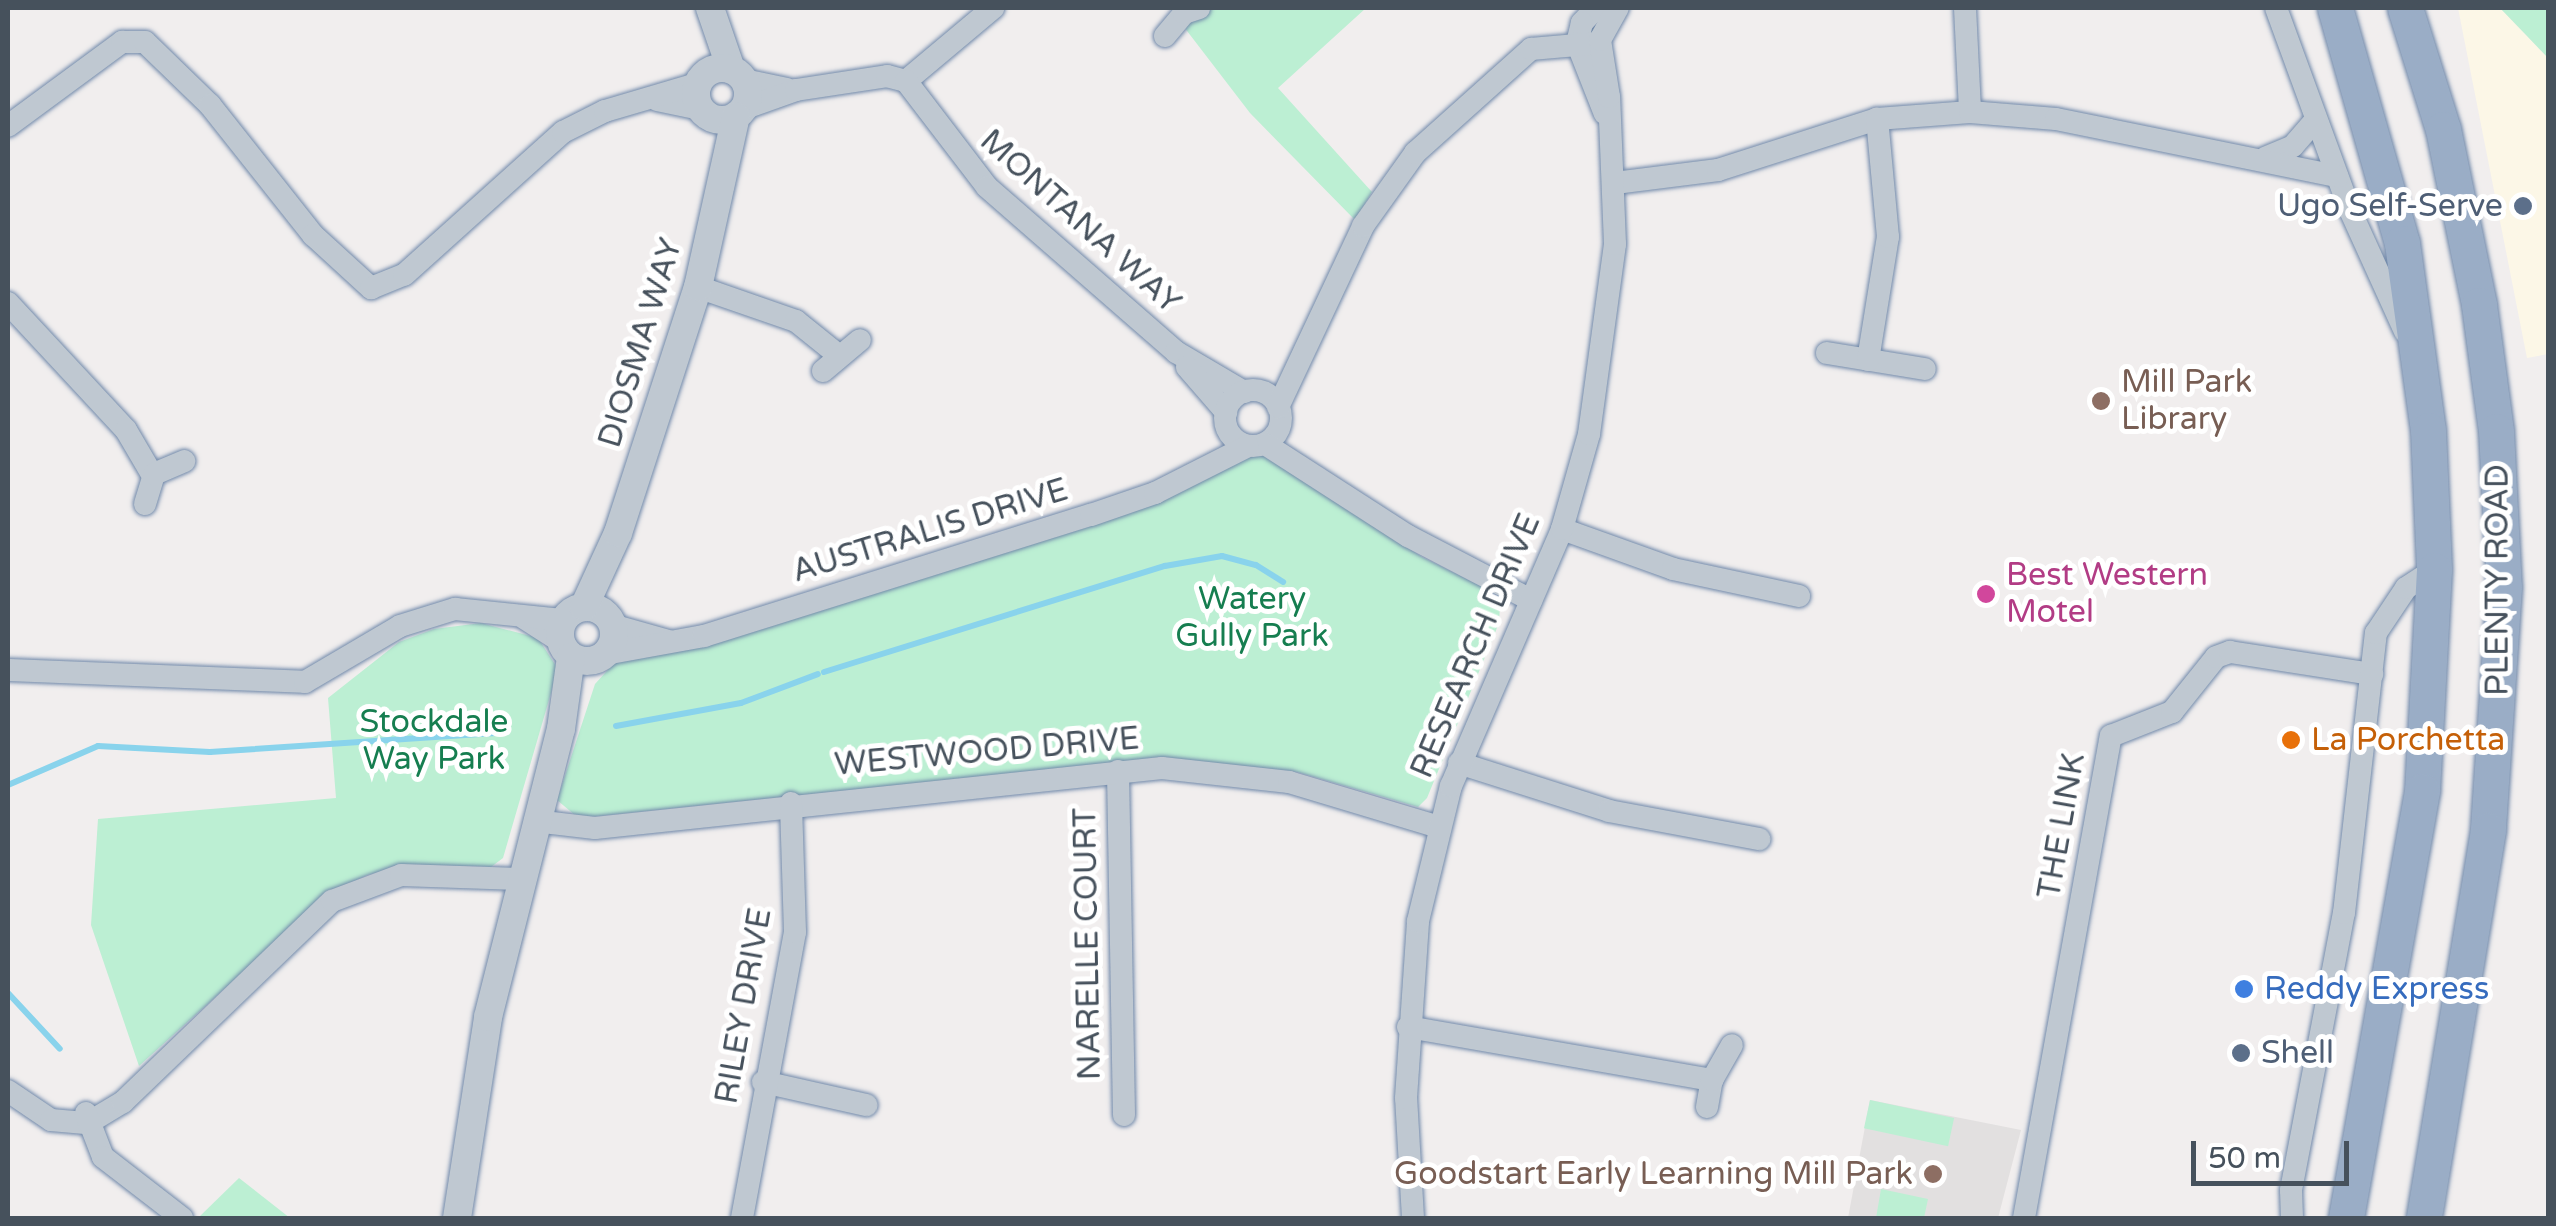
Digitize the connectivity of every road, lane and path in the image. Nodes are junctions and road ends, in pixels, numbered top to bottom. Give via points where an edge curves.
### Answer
1 (710, 8) edge
2 (993, 8) edge
3 (1199, 8) edge
4 (1596, 8) edge
5 (1618, 8) edge
6 (1965, 8) edge
7 (2276, 8) edge
8 (2335, 8) edge
9 (2405, 8) edge
10 (1167, 22) edge
11 (1589, 43) junction
12 (906, 81) junction
13 (722, 95) junction
14 (1970, 112) junction
15 (1877, 118) junction
16 (2316, 120) junction
17 (8, 126) edge
18 (2265, 158) junction
19 (2337, 176) junction
20 (1615, 183) junction
21 (698, 287) junction
22 (8, 303) edge
23 (860, 340) dead end
24 (1176, 352) junction
25 (1302, 353) junction
26 (1828, 353) dead end
27 (1868, 360) junction
28 (2420, 361) junction
29 (1924, 370) dead end
30 (1251, 392) junction
31 (1279, 416) junction
32 (1226, 419) junction
33 (1256, 445) junction
34 (184, 461) dead end
35 (1198, 472) junction
36 (153, 476) junction
37 (1334, 486) junction
38 (146, 504) dead end
39 (1562, 529) junction
40 (2434, 570) junction
41 (1798, 596) dead end
42 (1531, 600) junction
43 (588, 635) junction
44 (8, 670) edge
45 (2372, 674) junction
46 (1459, 762) junction
47 (1118, 771) junction
48 (791, 803) junction
49 (535, 821) junction
50 (1439, 827) junction
51 (1759, 839) dead end
52 (517, 887) junction
53 (1408, 1027) junction
54 (1732, 1045) dead end
55 (1712, 1080) junction
56 (763, 1082) junction
57 (8, 1091) edge
58 (866, 1105) dead end
59 (1707, 1107) dead end
60 (1124, 1115) dead end
61 (87, 1118) junction
62 (1414, 1207) edge
63 (182, 1218) edge
64 (456, 1218) edge
65 (742, 1218) edge
66 (1422, 1218) edge
67 (2024, 1218) edge
68 (2292, 1218) edge
69 (2346, 1218) edge
70 (2424, 1218) edge

1 - 13 street, DIOSMA WAY
2 - 12 street
3 - 10 street
4 - 11 street via 1582,23
5 - 11 street
6 - 14 street
7 - 16 street, PLENTY ROAD
8 - 28 highway, PLENTY ROAD via 2393,206
9 - 70 highway, PLENTY ROAD via 2443,129 2474,272 2496,432 2504,586 2488,830
11 - 20 street, RESEARCH DRIVE via 1609,122
11 - 25 street via 1522,54 1415,153 1373,208
12 - 13 street via 886,76
12 - 24 street, MONTANA WAY via 975,175
13 - 17 street via 654,99 606,111 563,132 404,275 371,288 313,235 217,114 146,42 122,42
13 - 21 street, DIOSMA WAY via 721,172
14 - 15 street
14 - 18 street via 2056,119
15 - 20 street via 1718,170
15 - 27 street via 1888,237
16 - 18 street via 2294,146
16 - 19 street, PLENTY ROAD
18 - 19 street
19 - 28 street, PLENTY ROAD
20 - 39 street, RESEARCH DRIVE via 1608,330
21 - 23 street via 796,321 830,362
21 - 43 street, DIOSMA WAY
22 - 36 street via 126,430
24 - 30 street, MONTANA WAY
24 - 32 street, MONTANA WAY
25 - 30 street
25 - 31 street
26 - 27 street
27 - 29 street
28 - 40 highway, PLENTY ROAD
30 - 31 street, MONTANA WAY
30 - 32 street
31 - 33 street
31 - 37 street
32 - 33 street, MONTANA WAY
32 - 35 street
33 - 35 street, AUSTRALIS DRIVE
33 - 37 street
34 - 36 street
35 - 43 street, AUSTRALIS DRIVE via 1104,510 677,642
36 - 38 street
37 - 42 street via 1408,536
39 - 41 street via 1673,569
39 - 42 street, RESEARCH DRIVE
40 - 45 street, PLENTY ROAD via 2413,581 2384,616
40 - 69 highway, PLENTY ROAD via 2422,792
42 - 46 street, RESEARCH DRIVE
43 - 44 street via 479,608 430,615 305,682
43 - 49 street, DIOSMA WAY
45 - 67 street, THE LINK via 2230,652 2216,657 2172,712 2112,736
45 - 68 street, PLENTY ROAD via 2344,914 2291,1190
46 - 50 street, RESEARCH DRIVE
46 - 51 street via 1610,811
47 - 48 street, WESTWOOD DRIVE
47 - 50 street, WESTWOOD DRIVE via 1245,774 1329,791
47 - 60 street, NARELLE COURT
48 - 49 street, WESTWOOD DRIVE via 595,828
48 - 56 street, RILEY DRIVE via 796,932
49 - 52 street, DIOSMA WAY
50 - 53 street, RESEARCH DRIVE via 1418,921
52 - 61 street via 463,874 402,875 332,902 108,1114
52 - 64 street, DIOSMA WAY
53 - 55 street
53 - 62 street, RESEARCH DRIVE
54 - 55 street
55 - 59 street
56 - 58 street
56 - 65 street, RILEY DRIVE
57 - 61 street via 51,1120
61 - 63 street via 111,1166
62 - 66 street, RESEARCH DRIVE

